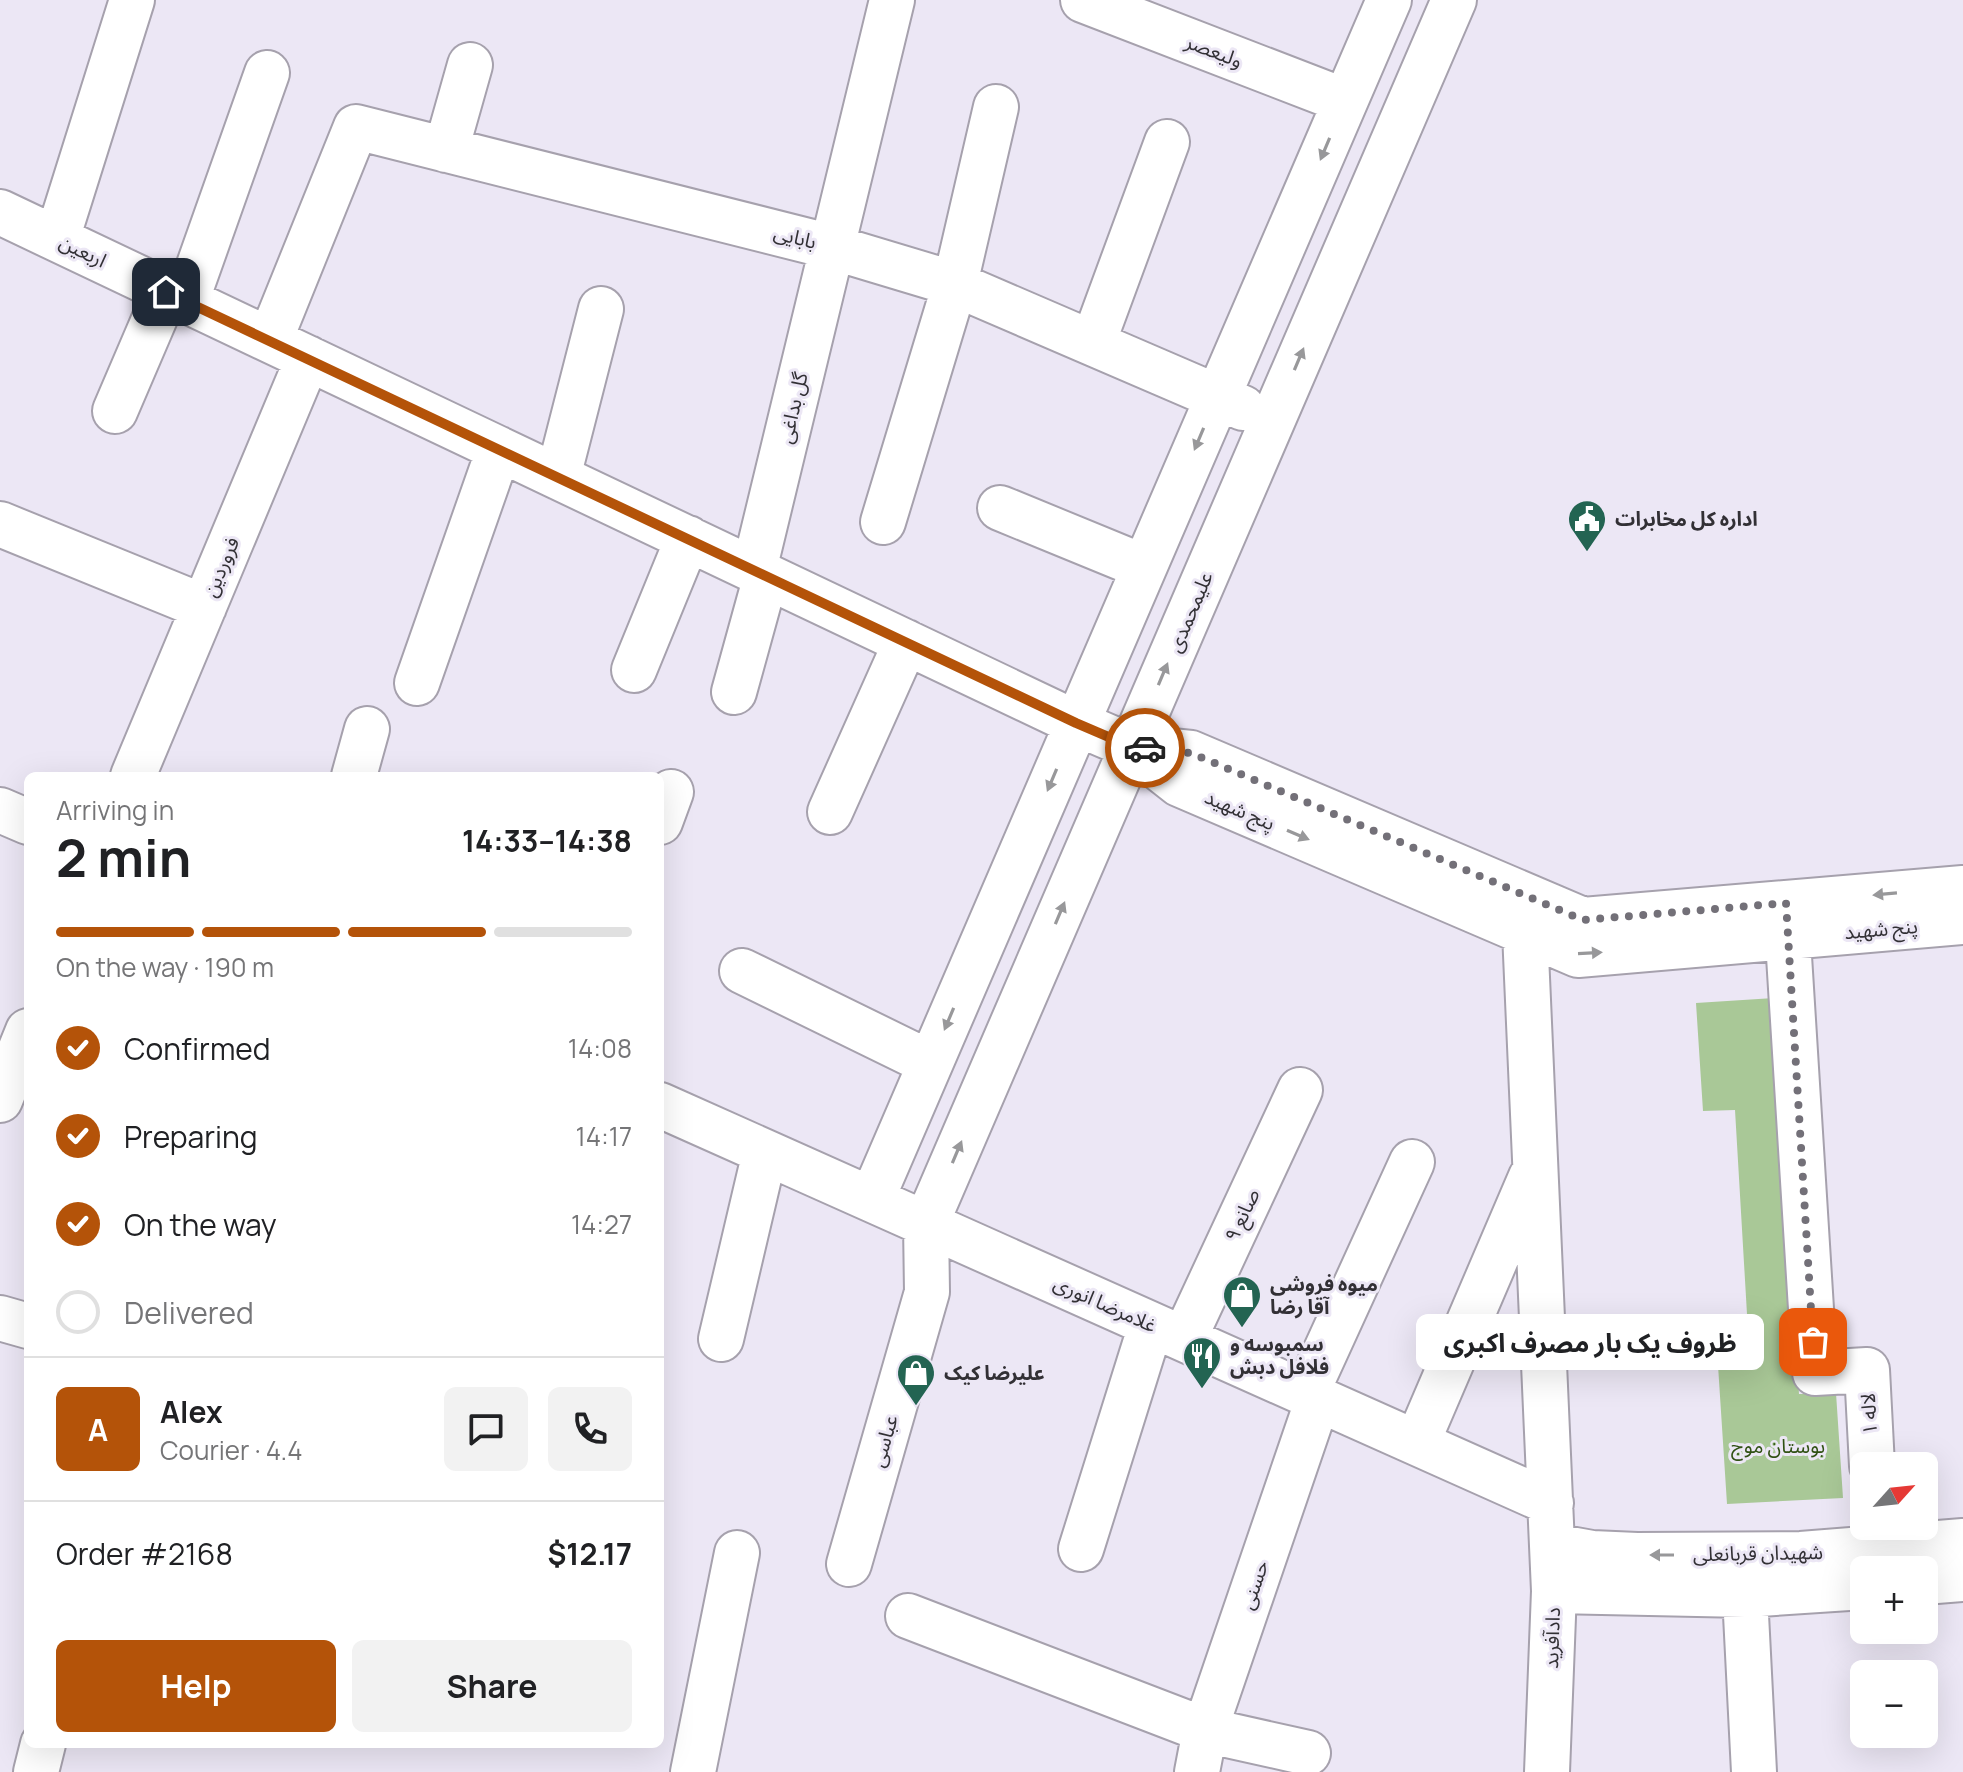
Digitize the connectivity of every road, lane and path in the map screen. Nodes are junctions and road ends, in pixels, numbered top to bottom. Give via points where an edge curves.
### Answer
1 (132, 0) edge
2 (892, 0) edge
3 (1083, 0) edge
4 (1389, 0) edge
5 (1454, 0) edge
6 (470, 65) dead end
7 (267, 73) dead end
8 (1345, 101) junction
9 (996, 107) dead end
10 (1167, 142) dead end
11 (446, 150) junction
12 (0, 212) edge
13 (57, 239) junction
14 (832, 247) junction
15 (955, 284) junction
16 (176, 297) junction
17 (601, 309) dead end
18 (270, 340) junction
19 (1093, 343) junction
20 (308, 358) junction
21 (1218, 396) junction
22 (115, 411) dead end
23 (1272, 422) junction
24 (499, 449) junction
25 (558, 477) junction
26 (1000, 508) dead end
27 (883, 522) dead end
28 (0, 524) edge
29 (688, 538) junction
30 (1144, 567) junction
31 (760, 573) junction
32 (204, 607) junction
33 (906, 642) junction
34 (634, 670) dead end
35 (417, 683) dead end
36 (734, 692) dead end
37 (1076, 723) junction
38 (367, 729) dead end
39 (1132, 747) junction
40 (135, 772) edge
41 (355, 772) edge
42 (0, 810) edge
43 (830, 812) dead end
44 (24, 820) edge
45 (1963, 888) edge
46 (1528, 915) junction
47 (1787, 920) junction
48 (1963, 922) edge
49 (742, 971) dead end
50 (24, 1041) edge
51 (930, 1063) junction
52 (1300, 1090) dead end
53 (0, 1100) edge
54 (664, 1107) edge
55 (765, 1152) junction
56 (1412, 1162) dead end
57 (1536, 1165) junction
58 (872, 1199) junction
59 (926, 1224) junction
60 (0, 1318) edge
61 (24, 1325) edge
62 (1168, 1332) junction
63 (721, 1339) dead end
64 (1312, 1396) junction
65 (1417, 1443) junction
66 (1871, 1452) edge
67 (1551, 1503) junction
68 (1963, 1541) edge
69 (1553, 1546) junction
70 (1081, 1549) dead end
71 (737, 1553) dead end
72 (1872, 1554) edge
73 (849, 1564) dead end
74 (1803, 1573) junction
75 (1963, 1579) edge
76 (1938, 1581) edge
77 (1554, 1591) junction
78 (1745, 1595) junction
79 (908, 1616) dead end
80 (1205, 1730) junction
81 (42, 1748) edge
82 (1308, 1753) dead end
83 (36, 1772) edge
84 (693, 1772) edge
85 (1197, 1772) edge
86 (1547, 1772) edge
87 (1754, 1772) edge

1 - 13 street
2 - 14 street, گل بداغی
3 - 8 street, ولیعصر
4 - 8 street
23 -> 5 street, علیمحمدی
6 - 11 street
7 - 16 street
8 -> 21 street
9 - 15 street
10 - 19 street
11 - 14 street, بابایی
11 - 18 street, بابایی via 356,127
12 - 13 street, اربعین
13 - 16 street, اربعین
14 - 15 street, بابایی
14 - 31 street, گل بداغی
15 - 19 street, بابایی
15 - 27 street
16 - 18 street, اربعین
16 - 22 street
17 - 25 street
18 - 20 street, اربعین
19 - 21 street, بابایی
20 - 24 street, اربعین
20 - 32 street, فروردین
21 - 23 street, بابایی
21 -> 30 street
39 -> 23 street, علیمحمدی
24 - 25 street, اربعین
24 - 35 street
25 - 29 street, اربعین
26 - 30 street
28 - 32 street
29 - 31 street, اربعین
29 - 34 street
30 - 37 street
31 - 33 street, اربعین
31 - 36 street, گل بداغی
32 - 40 street, فروردین
33 - 37 street, اربعین
33 - 43 street
37 - 39 street, پنج شهید
37 -> 51 street
38 - 41 street
39 - 46 street, پنج شهید via 1179,784
59 -> 39 street, علیمحمدی
42 - 44 street
45 -> 47 street, پنج شهید
46 - 47 street, پنج شهید
46 - 57 street, دادآفرید
47 - 48 street, پنج شهید
47 - 66 street, لاله ۱ via 1815,1373 1867,1370
49 - 51 street
50 - 53 street
51 - 58 street
52 - 62 street, صانع ۹
54 - 55 street, غلامرضا انوری
55 - 58 street, غلامرضا انوری
55 - 63 street
56 - 64 street, حسنی
57 - 65 street
57 - 67 street, دادآفرید
58 - 59 street, غلامرضا انوری
59 - 62 street, غلامرضا انوری
59 - 73 street, عباسی via 927,1292
60 - 61 street
62 - 64 street, غلامرضا انوری
62 - 70 street, صانع ۹
64 - 65 street, غلامرضا انوری
64 - 80 street, حسنی
65 - 67 street, غلامرضا انوری
67 - 69 street, دادآفرید
68 - 72 street, شهیدان قربانعلی
74 -> 69 street, شهیدان قربانعلی
69 - 77 street, دادآفرید
71 - 84 street
72 - 74 street, شهیدان قربانعلی
74 - 78 street, شهیدان قربانعلی
75 - 76 street
77 - 78 street, شهیدان قربانعلی
77 - 86 street, دادآفرید
78 - 87 street
79 - 80 street
80 - 82 street
80 - 85 street, حسنی
81 - 83 street

